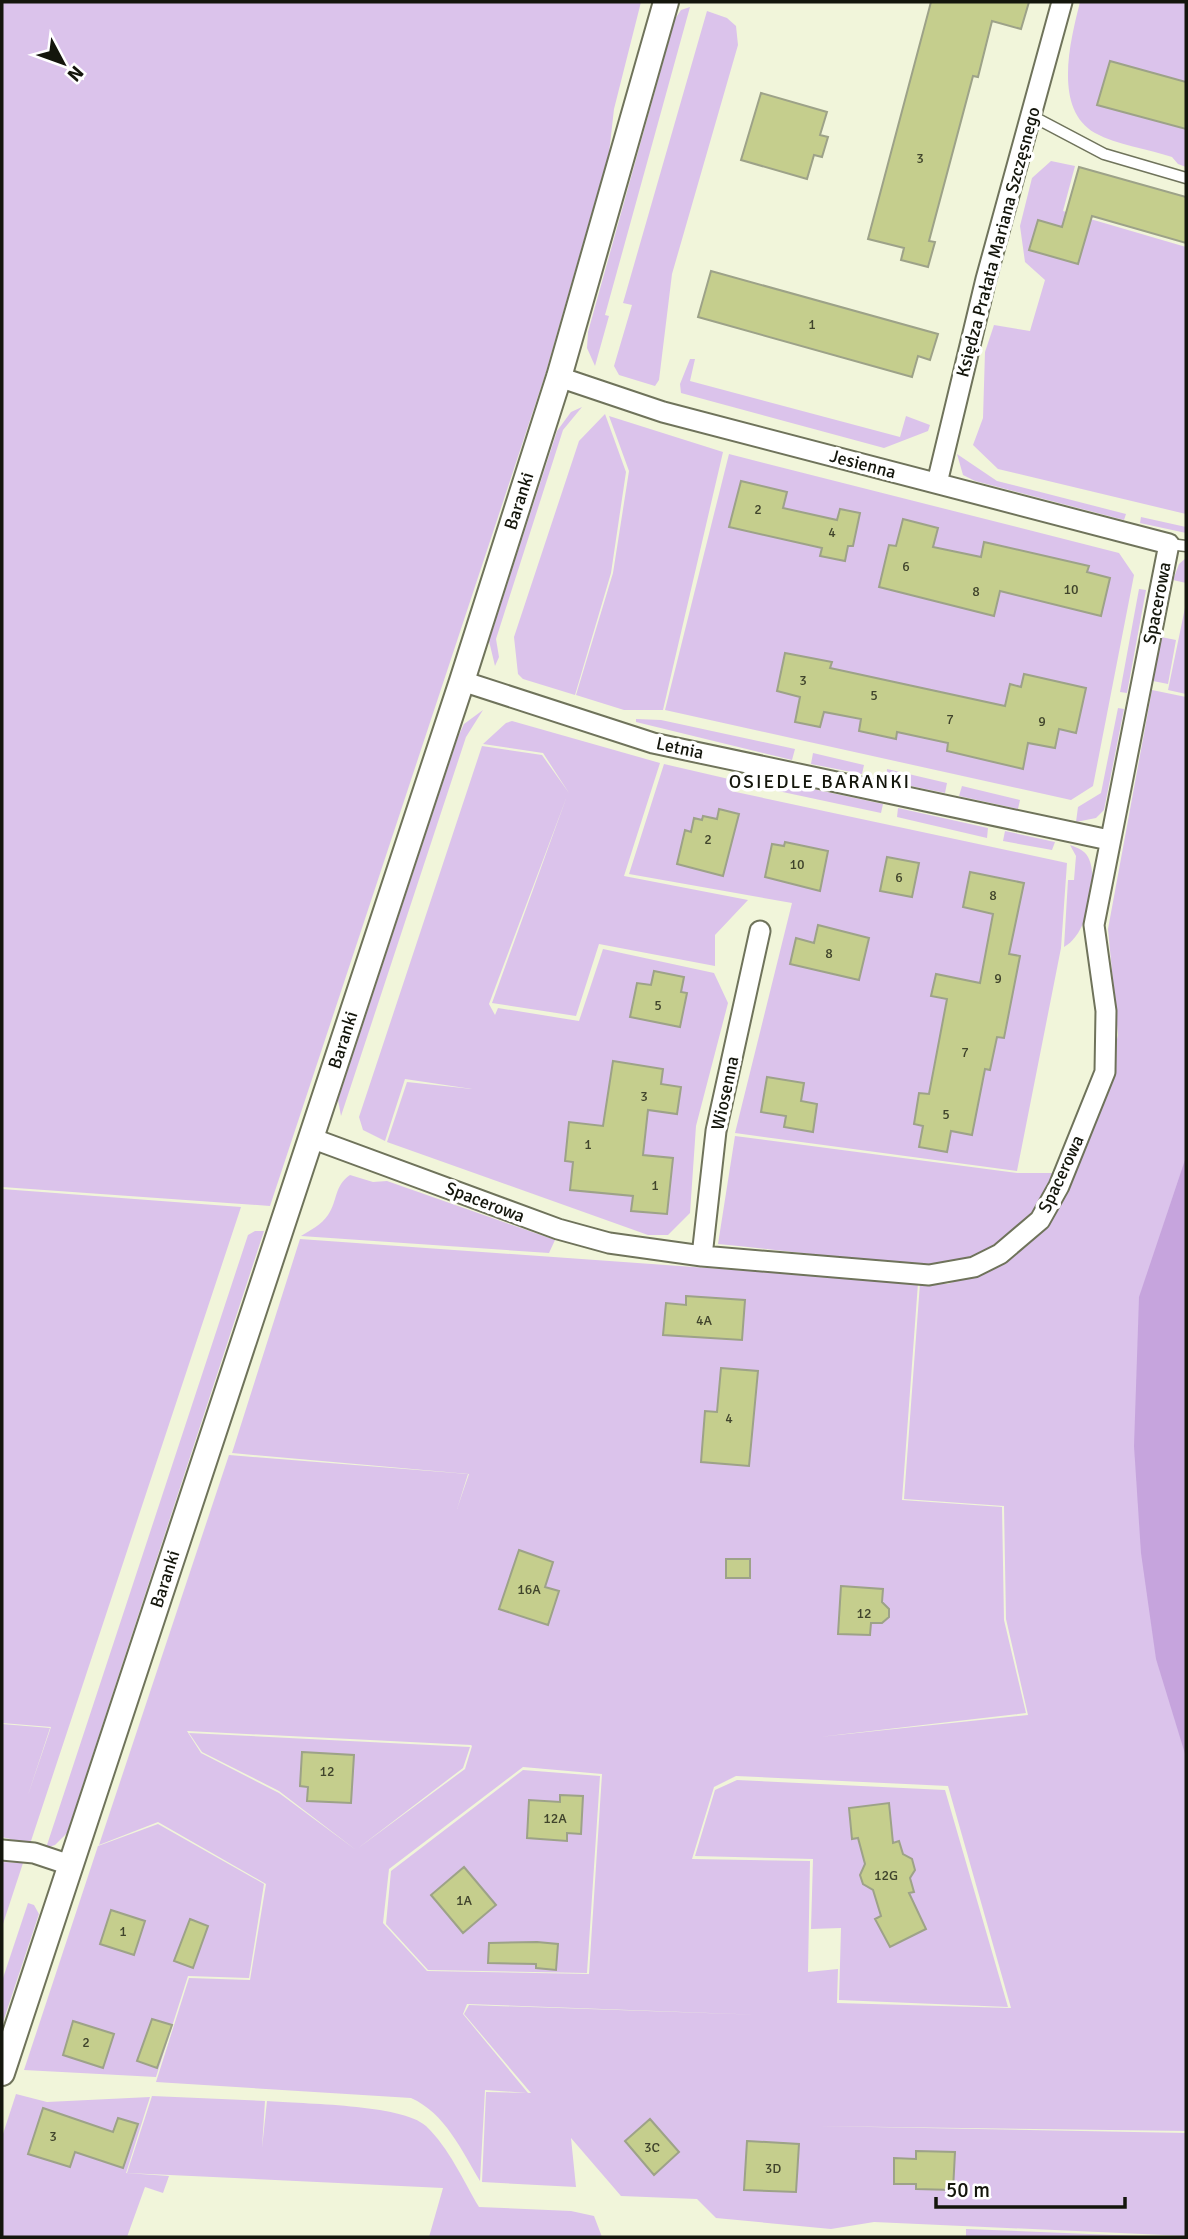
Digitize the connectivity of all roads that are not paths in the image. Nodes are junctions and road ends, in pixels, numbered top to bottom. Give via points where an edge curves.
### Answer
1 (666, 2) edge
2 (1062, 2) edge
3 (1032, 116) junction
4 (1186, 178) edge
5 (559, 377) junction
6 (937, 483) junction
7 (1177, 545) edge
8 (462, 681) junction
9 (1109, 840) junction
10 (760, 931) dead end
11 (311, 1138) junction
12 (702, 1256) junction
13 (2, 1850) edge
14 (70, 1865) junction
15 (3, 2062) edge

1 - 5 street, Baranki
2 - 3 street, Księdza Prałata Mariana Szczęsnego
3 - 4 lane via 1104,154
3 - 6 street, Księdza Prałata Mariana Szczęsnego via 986,279
5 - 6 street, Jesienna via 663,412
5 - 8 street, Baranki
6 - 7 street, Jesienna
7 - 9 street, Spacerowa
8 - 9 street, Letnia via 653,743
8 - 11 street, Baranki
9 - 12 street, Spacerowa via 1094,925 1106,1011 1105,1072 1040,1220 1000,1254 974,1267 929,1275
10 - 12 street, Wiosenna via 716,1131
11 - 12 street, Spacerowa via 558,1228 610,1243
11 - 14 street, Baranki
13 - 14 street via 34,1853
14 - 15 street, Baranki

